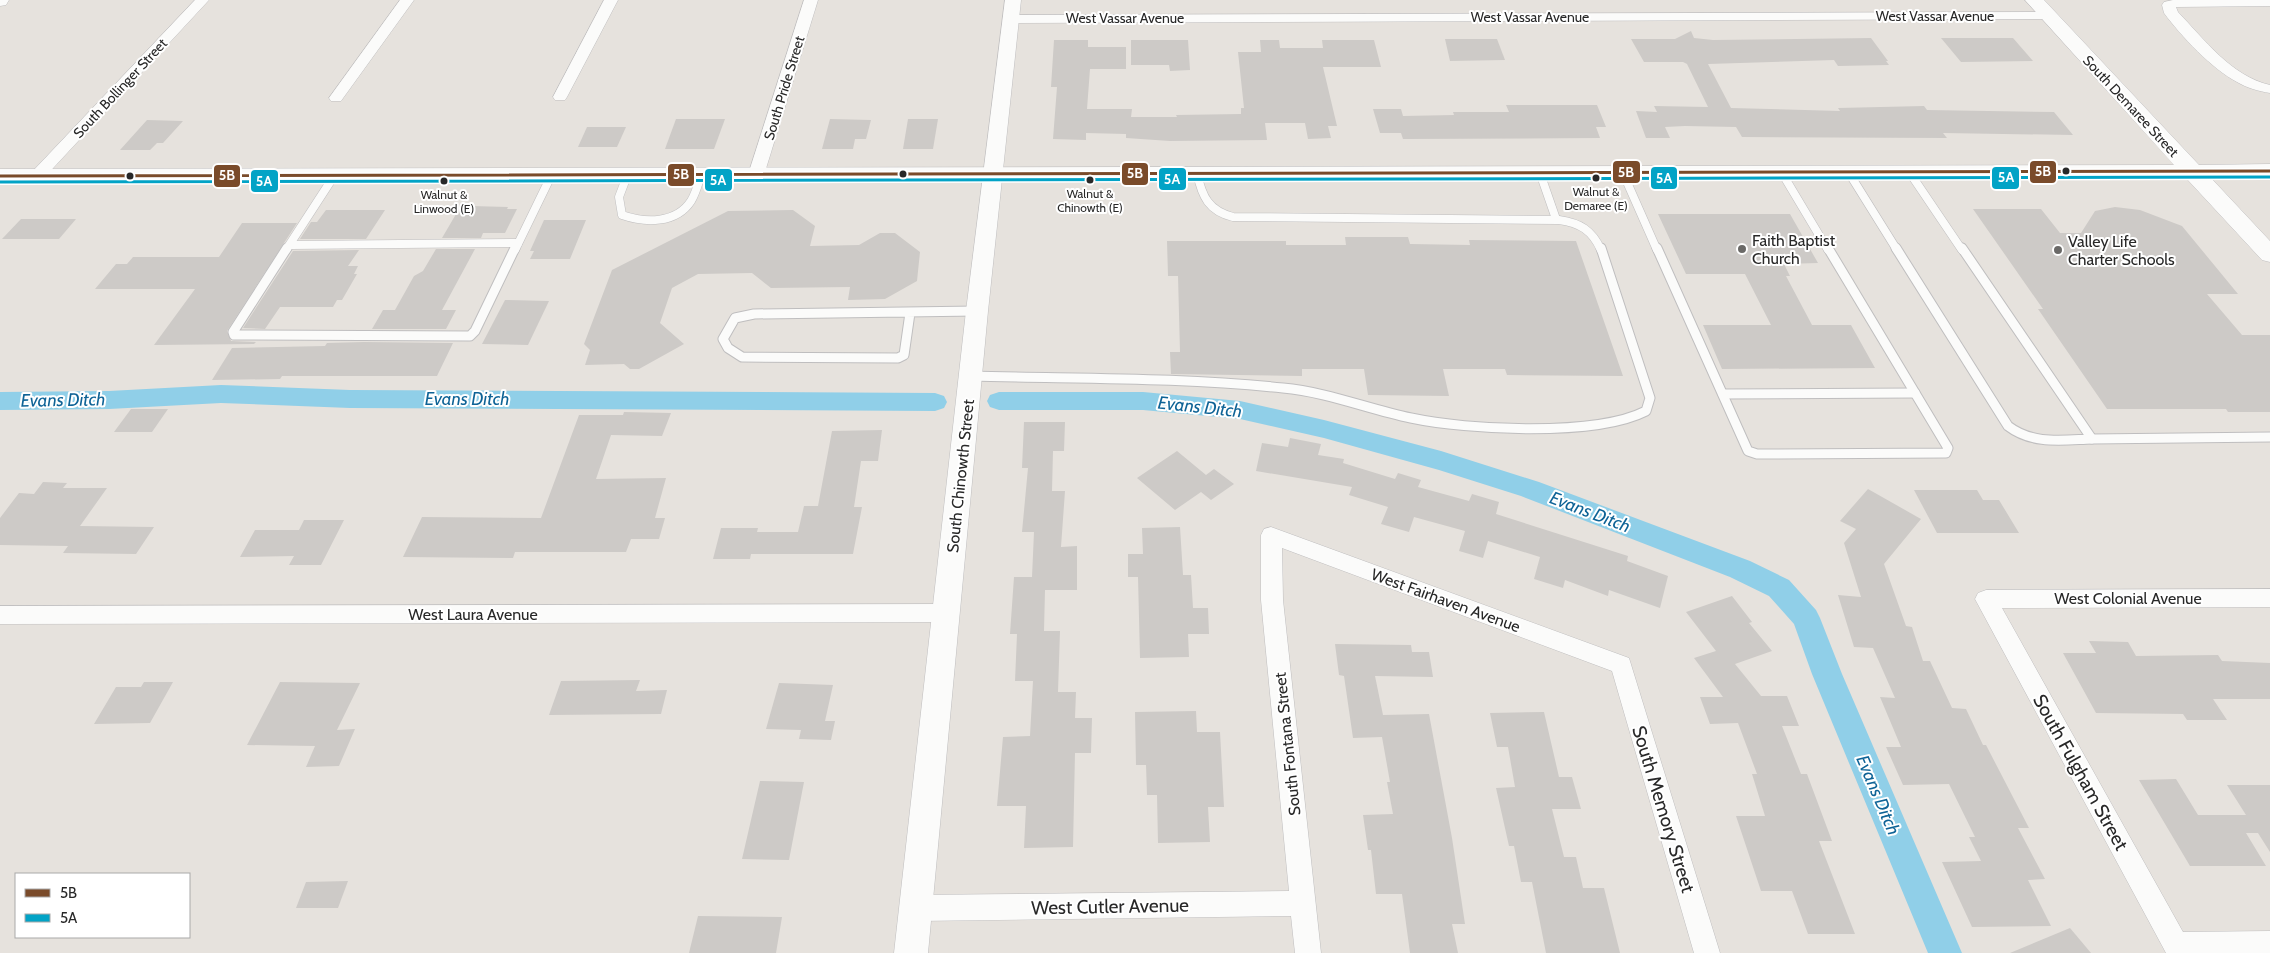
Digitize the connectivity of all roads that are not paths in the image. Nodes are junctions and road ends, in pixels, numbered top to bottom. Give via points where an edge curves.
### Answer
1 (202, 0) edge
2 (407, 0) edge
3 (611, 0) edge
4 (811, 0) edge
5 (1013, 0) edge
6 (2034, 0) edge
7 (2268, 2) edge
8 (2048, 16) junction
9 (1011, 19) junction
10 (2270, 90) edge
11 (560, 97) dead end
12 (336, 98) dead end
13 (2191, 171) junction
14 (2270, 171) edge
15 (1197, 173) junction
16 (1540, 173) junction
17 (1623, 173) junction
18 (1782, 173) junction
19 (1849, 173) junction
20 (1910, 173) junction
21 (993, 174) junction
22 (701, 175) junction
23 (756, 175) junction
24 (0, 176) edge
25 (37, 176) junction
26 (334, 176) junction
27 (551, 176) junction
28 (627, 176) junction
29 (1556, 219) junction
30 (518, 243) junction
31 (290, 245) junction
32 (2270, 255) edge
33 (977, 311) junction
34 (910, 313) junction
35 (970, 376) junction
36 (1914, 393) junction
37 (1723, 394) junction
38 (2270, 437) edge
39 (2092, 439) junction
40 (1271, 535) joint
41 (2270, 598) edge
42 (1986, 599) joint
43 (946, 613) junction
44 (0, 615) edge
45 (1621, 665) joint
46 (1303, 903) junction
47 (916, 908) junction
48 (2270, 944) edge
49 (911, 953) edge
50 (1308, 953) edge
51 (1707, 953) edge

1 - 25 street, South Bollinger Street
2 - 12 street
3 - 11 street
4 - 23 street, South Pride Street
5 - 9 street, South Chinowth Street
6 - 8 main road, South Demaree Street
7 - 10 street via 2182,2 2170,6 2171,14 2232,73 2249,84
8 - 9 street, West Vassar Avenue
8 - 13 main road, South Demaree Street
9 - 21 street, South Chinowth Street
13 - 14 main road
13 - 20 main road
13 - 32 main road, South Demaree Street
15 - 16 main road
15 - 21 main road
15 - 29 lane via 1207,205 1217,214 1228,217
16 - 17 main road
16 - 29 lane
17 - 18 main road
17 - 37 lane
18 - 19 main road
18 - 36 lane
19 - 20 main road
19 - 39 lane via 2016,435 2032,439
20 - 39 lane
21 - 23 main road
21 - 33 street, South Chinowth Street
22 - 23 main road
22 - 28 main road
22 - 28 lane via 690,203 675,216 652,221 633,220 622,215 619,197
24 - 25 main road
25 - 26 main road
26 - 27 main road
26 - 31 lane
27 - 28 main road
27 - 30 lane
29 - 35 lane via 1576,222 1587,228 1596,236 1602,249 1649,390 1650,405 1635,418 1579,427 1457,425 1411,418 1332,395 1281,388 1142,380
30 - 31 lane
30 - 31 lane via 470,336 234,335
33 - 34 lane
33 - 35 street, South Chinowth Street
34 - 34 lane via 754,314 735,318 723,339 728,348 742,357 898,358 904,354
35 - 43 street, South Chinowth Street
36 - 37 lane
36 - 37 lane via 1948,448 1946,453 1756,454 1748,451
38 - 39 lane
40 - 45 street, West Fairhaven Avenue
40 - 46 street, South Fontana Street via 1272,600
41 - 42 street, West Colonial Avenue
42 - 48 street, South Fulgham Street via 2176,945
43 - 44 street, West Laura Avenue
43 - 47 street, South Chinowth Street
45 - 51 street, South Memory Street
46 - 47 street, West Cutler Avenue
46 - 50 street, South Fontana Street
47 - 49 street, South Chinowth Street

